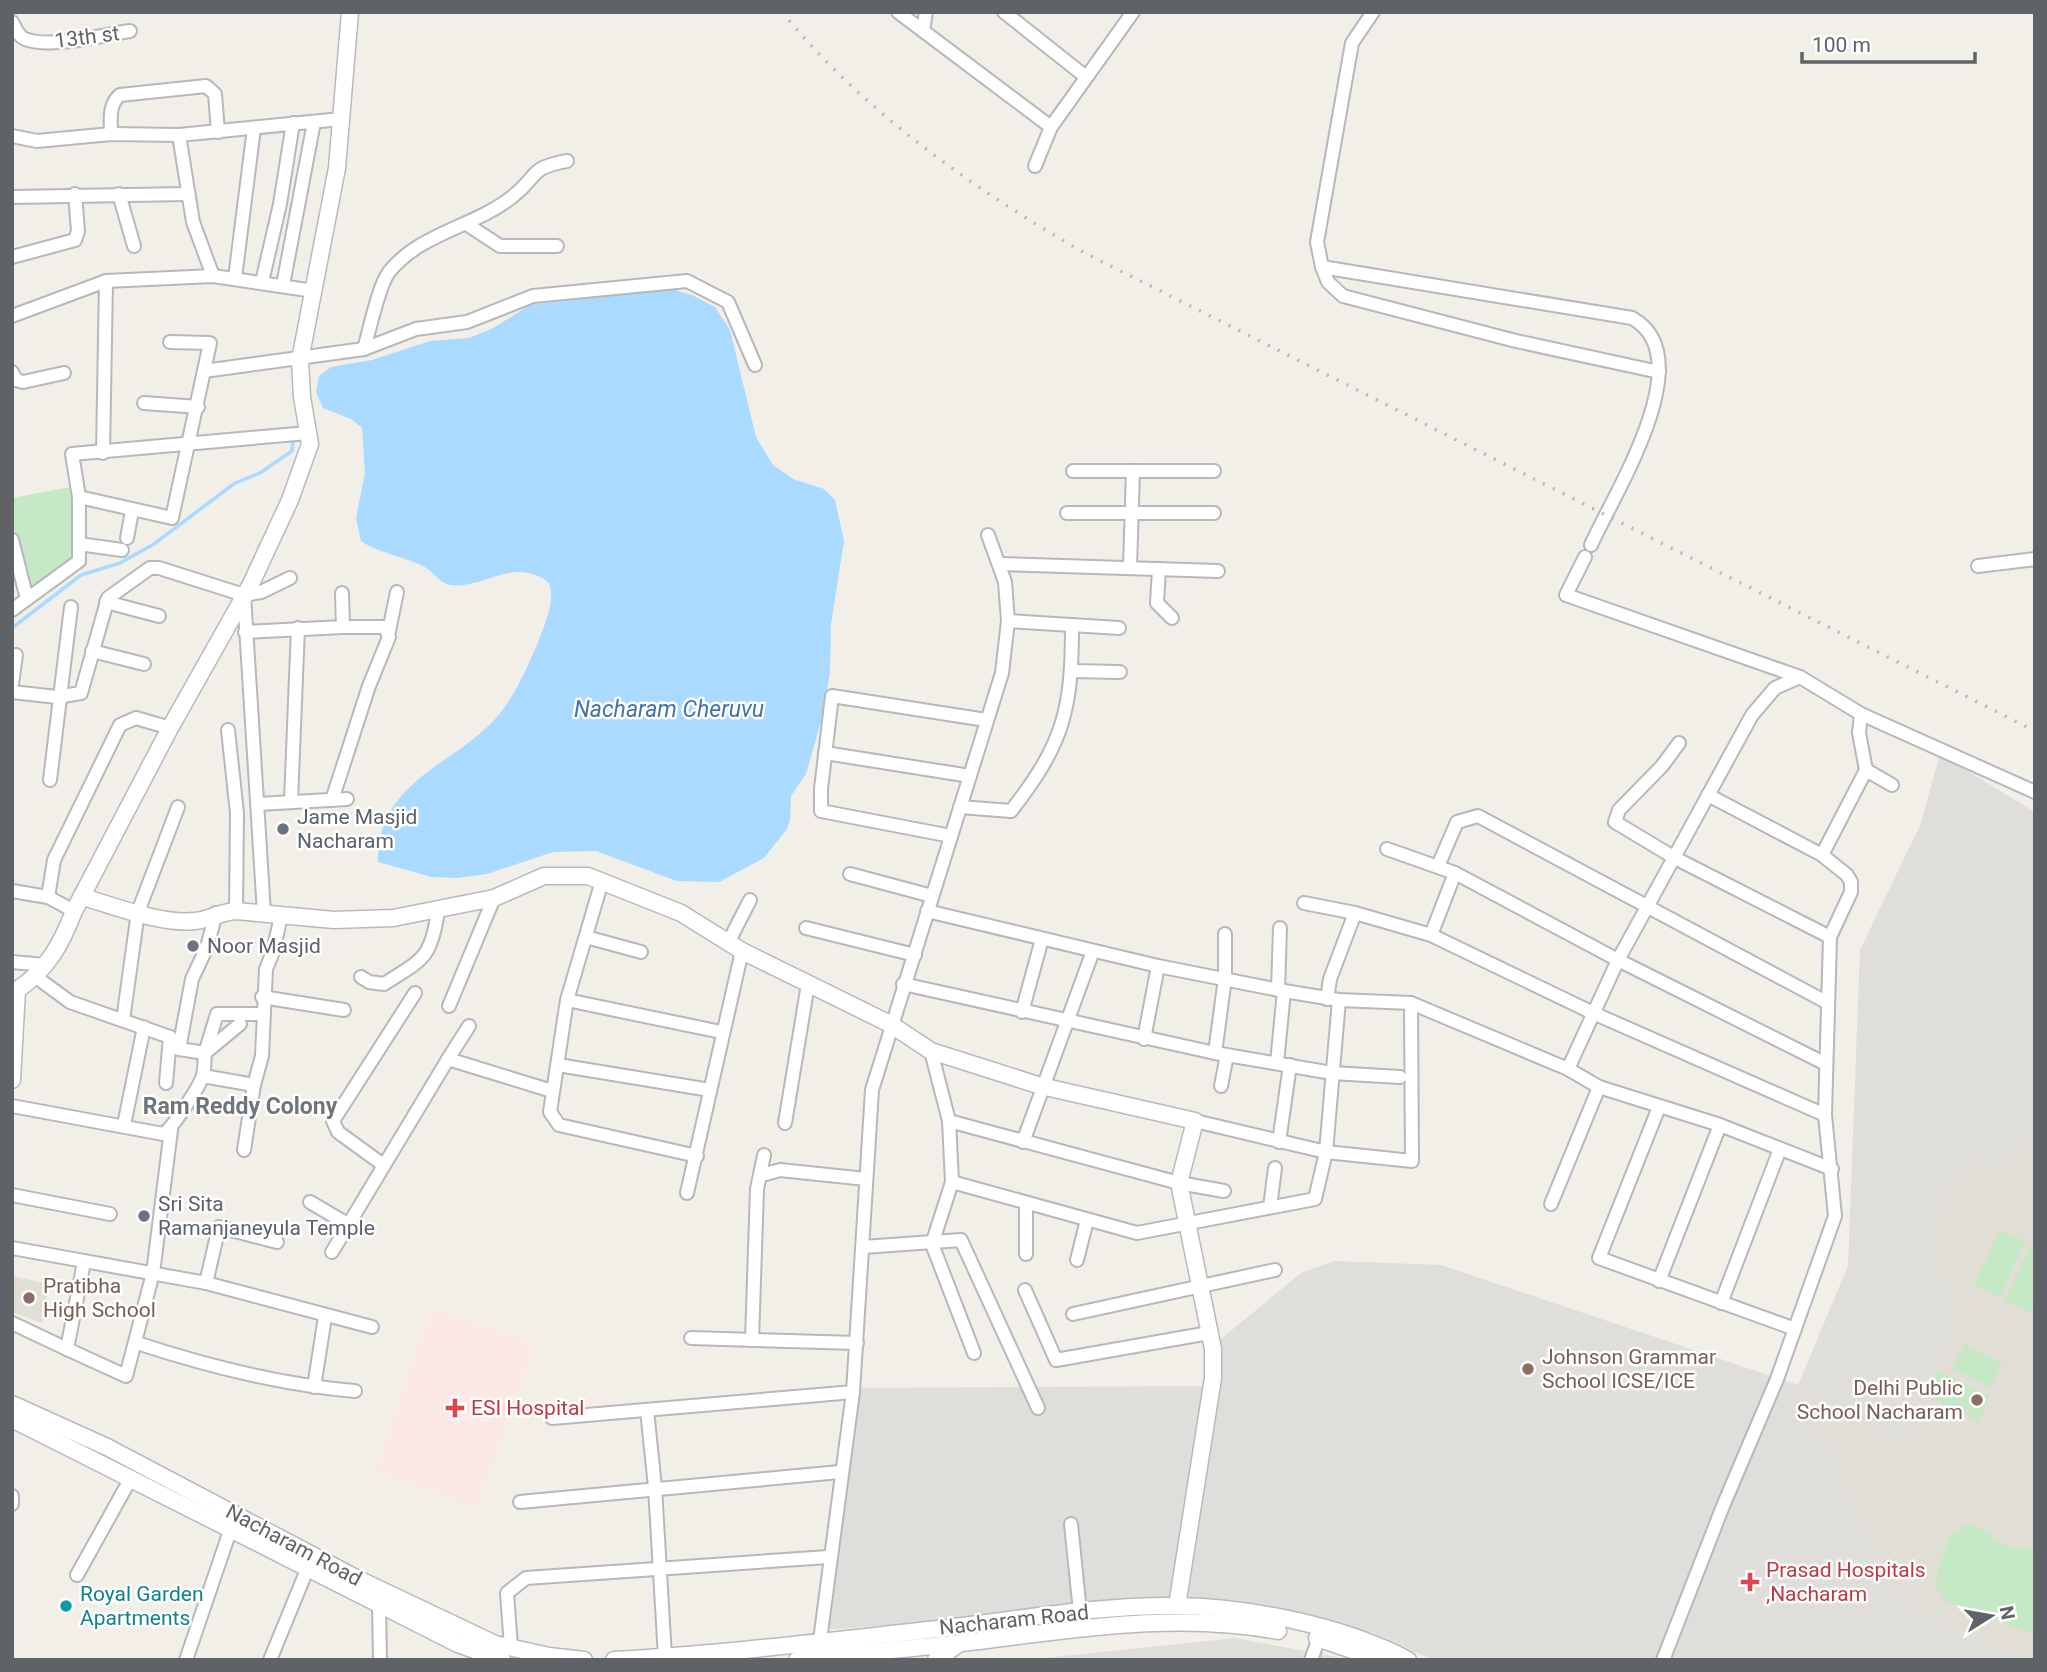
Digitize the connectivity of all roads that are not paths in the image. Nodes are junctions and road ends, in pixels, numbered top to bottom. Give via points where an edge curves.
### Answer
1 (350, 12) edge
2 (898, 12) edge
3 (926, 12) edge
4 (1004, 12) edge
5 (1133, 12) edge
6 (1373, 12) edge
7 (1025, 19) edge
8 (12, 22) edge
9 (130, 31) dead end
10 (923, 31) junction
11 (1086, 77) junction
12 (341, 120) junction
13 (314, 122) junction
14 (293, 123) junction
15 (1051, 127) junction
16 (254, 128) junction
17 (218, 132) junction
18 (111, 134) junction
19 (179, 135) junction
20 (12, 136) edge
21 (567, 161) dead end
22 (1035, 166) dead end
23 (75, 194) junction
24 (119, 194) junction
25 (187, 194) junction
26 (12, 197) edge
27 (468, 225) junction
28 (134, 246) dead end
29 (557, 246) dead end
30 (12, 257) edge
31 (1322, 267) junction
32 (213, 276) junction
33 (235, 278) junction
34 (106, 281) junction
35 (262, 282) junction
36 (284, 285) junction
37 (314, 290) junction
38 (12, 316) edge
39 (170, 342) dead end
40 (364, 349) junction
41 (300, 360) junction
42 (755, 365) dead end
43 (204, 371) junction
44 (12, 372) edge
45 (1659, 372) junction
46 (64, 373) dead end
47 (144, 403) dead end
48 (198, 407) junction
49 (308, 433) junction
50 (186, 445) junction
51 (103, 453) junction
52 (1073, 471) dead end
53 (1133, 471) junction
54 (1214, 471) dead end
55 (79, 498) junction
56 (132, 511) junction
57 (1067, 513) dead end
58 (1132, 513) junction
59 (1214, 513) dead end
60 (988, 535) dead end
61 (12, 540) edge
62 (79, 544) junction
63 (2035, 559) edge
64 (999, 564) junction
65 (1978, 566) dead end
66 (1130, 567) junction
67 (1159, 569) junction
68 (1218, 571) dead end
69 (290, 578) dead end
70 (397, 592) dead end
71 (342, 593) dead end
72 (244, 595) junction
73 (27, 599) junction
74 (106, 602) junction
75 (71, 607) dead end
76 (12, 610) edge
77 (159, 616) dead end
78 (1172, 618) dead end
79 (1008, 621) junction
80 (1072, 625) junction
81 (343, 626) junction
82 (298, 628) junction
83 (1119, 628) dead end
84 (389, 631) junction
85 (245, 632) junction
86 (92, 651) junction
87 (16, 655) dead end
88 (144, 664) dead end
89 (1072, 671) junction
90 (1120, 672) dead end
91 (1800, 677) junction
92 (12, 684) edge
93 (12, 692) edge
94 (57, 697) junction
95 (1861, 714) junction
96 (986, 720) junction
97 (170, 728) junction
98 (228, 730) dead end
99 (1679, 743) dead end
100 (825, 753) junction
101 (1866, 770) junction
102 (970, 776) junction
103 (50, 780) dead end
104 (1892, 785) dead end
105 (2035, 792) edge
106 (1708, 795) junction
107 (347, 799) dead end
108 (332, 800) junction
109 (291, 801) junction
110 (258, 804) junction
111 (178, 807) dead end
112 (960, 807) junction
113 (951, 836) junction
114 (1387, 849) dead end
115 (1822, 855) junction
116 (1675, 858) junction
117 (1438, 866) junction
118 (1455, 873) junction
119 (850, 874) dead end
120 (602, 881) junction
121 (12, 891) edge
122 (932, 896) junction
123 (48, 897) junction
124 (83, 897) junction
125 (494, 898) junction
126 (750, 900) dead end
127 (1304, 903) dead end
128 (1649, 908) junction
129 (74, 911) junction
130 (236, 911) junction
131 (438, 911) junction
132 (927, 911) junction
133 (138, 912) junction
134 (216, 913) junction
135 (1355, 913) junction
136 (272, 914) junction
137 (806, 928) dead end
138 (1280, 928) dead end
139 (1225, 934) dead end
140 (1432, 935) junction
141 (586, 937) junction
142 (1830, 937) junction
143 (1042, 939) junction
144 (735, 947) junction
145 (1093, 951) junction
146 (641, 952) dead end
147 (915, 955) junction
148 (1618, 960) junction
149 (12, 962) edge
150 (1158, 966) junction
151 (41, 971) junction
152 (361, 977) dead end
153 (1225, 978) junction
154 (808, 984) junction
155 (904, 984) junction
156 (15, 990) edge
157 (1281, 990) junction
158 (415, 993) dead end
159 (262, 997) junction
160 (1333, 999) junction
161 (567, 1000) junction
162 (1411, 1003) junction
163 (1828, 1003) junction
164 (449, 1006) dead end
165 (345, 1010) dead end
166 (1022, 1012) junction
167 (1592, 1013) junction
168 (262, 1014) junction
169 (123, 1020) junction
170 (1068, 1020) junction
171 (240, 1024) dead end
172 (890, 1024) junction
173 (469, 1026) dead end
174 (144, 1027) junction
175 (721, 1032) junction
176 (170, 1037) junction
177 (1144, 1039) junction
178 (179, 1049) junction
179 (931, 1051) junction
180 (205, 1053) junction
181 (1221, 1054) junction
182 (447, 1059) junction
183 (1283, 1064) junction
184 (1826, 1064) junction
185 (558, 1065) junction
186 (1568, 1069) junction
187 (1332, 1073) junction
188 (203, 1076) junction
189 (1401, 1077) dead end
190 (12, 1080) edge
191 (166, 1083) dead end
192 (254, 1086) junction
193 (1041, 1086) junction
194 (1221, 1086) dead end
195 (1599, 1087) junction
196 (710, 1090) junction
197 (552, 1091) junction
198 (12, 1106) edge
199 (1660, 1107) junction
200 (1825, 1115) junction
201 (949, 1121) junction
202 (1195, 1121) junction
203 (785, 1124) dead end
204 (124, 1125) junction
205 (1720, 1125) junction
206 (171, 1130) junction
207 (1023, 1142) junction
208 (1279, 1142) junction
209 (1780, 1149) junction
210 (244, 1150) dead end
211 (1326, 1152) junction
212 (764, 1155) dead end
213 (696, 1156) junction
214 (382, 1164) junction
215 (1276, 1168) dead end
216 (1832, 1169) junction
217 (762, 1175) junction
218 (866, 1179) junction
219 (952, 1182) junction
220 (1179, 1183) junction
221 (1224, 1191) dead end
222 (687, 1193) dead end
223 (12, 1195) edge
224 (310, 1202) dead end
225 (1026, 1203) junction
226 (1551, 1204) dead end
227 (1270, 1207) junction
228 (110, 1214) dead end
229 (1087, 1220) junction
230 (1187, 1222) junction
231 (349, 1225) junction
232 (277, 1242) dead end
233 (932, 1244) junction
234 (863, 1247) junction
235 (12, 1248) edge
236 (332, 1252) dead end
237 (1026, 1254) dead end
238 (1077, 1260) dead end
239 (84, 1262) junction
240 (1275, 1270) dead end
241 (153, 1273) junction
242 (1659, 1281) junction
243 (206, 1283) junction
244 (1201, 1288) junction
245 (1025, 1290) dead end
246 (1721, 1303) junction
247 (1073, 1314) dead end
248 (325, 1317) junction
249 (12, 1323) edge
250 (372, 1327) dead end
251 (1795, 1329) junction
252 (1209, 1333) junction
253 (691, 1338) dead end
254 (752, 1340) junction
255 (137, 1343) junction
256 (857, 1343) junction
257 (67, 1349) junction
258 (974, 1353) dead end
259 (314, 1387) junction
260 (355, 1391) dead end
261 (853, 1392) junction
262 (12, 1404) edge
263 (1038, 1408) dead end
264 (647, 1410) junction
265 (552, 1418) dead end
266 (12, 1419) edge
267 (840, 1472) junction
268 (131, 1478) junction
269 (655, 1487) junction
270 (12, 1496) edge
271 (520, 1502) dead end
272 (12, 1504) edge
273 (1071, 1524) dead end
274 (231, 1528) junction
275 (828, 1557) junction
276 (310, 1562) junction
277 (659, 1568) junction
278 (77, 1575) dead end
279 (379, 1604) junction
280 (1177, 1606) junction
281 (1080, 1612) junction
282 (1319, 1638) junction
283 (960, 1643) junction
284 (847, 1650) edge
285 (821, 1652) edge
286 (507, 1653) edge
287 (665, 1657) junction
288 (186, 1660) edge
289 (270, 1660) edge
290 (380, 1660) edge
291 (584, 1660) edge
292 (614, 1660) edge
293 (797, 1660) edge
294 (936, 1660) edge
295 (1311, 1660) edge
296 (1381, 1660) edge
297 (1408, 1660) edge
298 (1663, 1660) edge

1 - 12 street
2 - 10 street
3 - 10 street
4 - 7 street
5 - 11 street
6 - 31 street via 1352,43 1317,242
7 - 11 street
8 - 9 street, 13th st via 18,35 48,42
10 - 15 street
11 - 15 street
12 - 13 street
12 - 37 street via 337,168
13 - 14 street
13 - 36 street
14 - 16 street
14 - 35 street
15 - 22 street
16 - 17 street
16 - 33 street
17 - 18 street via 215,94 206,86 120,95 113,100
17 - 19 street
18 - 19 street
18 - 20 street via 37,141
19 - 25 street
21 - 27 street via 533,171 512,197
23 - 24 street
23 - 26 street
23 - 30 street via 75,240
24 - 25 street
24 - 28 street
25 - 32 street
27 - 29 street via 500,246
27 - 40 street via 420,244 388,274
31 - 45 street via 1328,282 1343,296
31 - 45 street via 1632,318 1652,337
32 - 33 street
32 - 34 street
33 - 35 street
34 - 38 street
34 - 51 street
35 - 36 street
36 - 37 street
37 - 41 street
39 - 43 street via 210,344
40 - 41 street
40 - 42 street via 416,330 467,322 533,296 687,281 728,302
41 - 43 street
41 - 49 street
43 - 48 street
44 - 46 street via 23,382
45 - 91 street via 1642,444 1566,595
47 - 48 street
48 - 50 street
49 - 50 street
49 - 72 street via 310,443 290,500
50 - 51 street
50 - 56 street via 172,518
51 - 55 street via 72,454
52 - 53 street
53 - 54 street
53 - 58 street
55 - 56 street
55 - 62 street
56 - 62 street via 125,544
57 - 58 street
58 - 59 street
58 - 66 street
60 - 64 street
61 - 73 street
62 - 73 street via 79,561
63 - 65 street
64 - 66 street
64 - 79 street
66 - 67 street
67 - 68 street
67 - 78 street via 1157,603
69 - 72 street
70 - 84 street
71 - 81 street
72 - 74 street via 150,568 111,593
72 - 85 street
72 - 97 street
73 - 76 street
74 - 77 street
74 - 86 street
75 - 94 street
79 - 80 street
79 - 96 street via 1002,673
80 - 83 street
80 - 89 street
81 - 82 street
81 - 84 street via 373,625
82 - 85 street
82 - 109 street
84 - 108 street
85 - 110 street
86 - 88 street
86 - 94 street via 81,693
87 - 92 street
89 - 90 street
89 - 112 street via 1065,720 1055,745 1011,811
91 - 95 street
91 - 106 street via 1775,688 1752,715
93 - 94 street
94 - 103 street
95 - 101 street via 1859,733
95 - 105 street
96 - 100 street via 832,696
96 - 102 street
97 - 123 street via 136,718 120,725 54,860
97 - 124 street
98 - 130 street via 237,813
99 - 116 street via 1615,817 1615,822
100 - 102 street
100 - 113 street via 821,811
101 - 104 street
101 - 115 street
102 - 112 street
106 - 115 street
106 - 116 street
107 - 108 street
108 - 109 street
109 - 110 street
110 - 136 street
111 - 133 street
112 - 113 street
113 - 122 street
114 - 117 street
115 - 142 street via 1851,882 1851,892
116 - 128 street
116 - 142 street
117 - 118 street
117 - 128 street via 1457,822 1478,816
118 - 140 street
118 - 148 street
119 - 122 street
120 - 125 street via 576,875 544,876
120 - 141 street
120 - 144 street via 681,913
121 - 123 street
122 - 132 street
123 - 129 street
124 - 129 street
124 - 133 street
125 - 131 street
125 - 164 street
126 - 144 street
127 - 135 street
128 - 148 street
128 - 163 street
129 - 151 street via 64,939
130 - 134 street
130 - 136 street
131 - 136 street via 361,920
131 - 152 street via 428,954 384,984
132 - 143 street
132 - 147 street
133 - 134 street via 196,922
133 - 169 street
134 - 178 street via 192,979
135 - 140 street
135 - 160 street via 1330,979
136 - 159 street via 273,952
137 - 147 street
138 - 157 street
139 - 153 street
140 - 167 street
141 - 146 street
141 - 161 street
142 - 163 street
143 - 145 street
143 - 166 street
144 - 154 street
144 - 175 street
145 - 150 street
145 - 170 street
147 - 155 street
148 - 167 street
148 - 184 street
149 - 151 street
150 - 153 street
150 - 177 street
151 - 156 street
151 - 169 street via 70,1002
153 - 157 street
153 - 181 street
154 - 172 street
154 - 203 street
155 - 166 street
155 - 172 street
156 - 190 street
157 - 160 street
157 - 183 street
158 - 214 street via 333,1121 338,1132
159 - 165 street
159 - 168 street
160 - 162 street
160 - 187 street
161 - 175 street
161 - 185 street
162 - 186 street
162 - 211 street via 1412,1161
163 - 184 street
166 - 170 street
167 - 186 street
167 - 200 street
168 - 180 street via 217,1014
168 - 192 street via 262,1056
169 - 174 street
170 - 177 street
170 - 193 street
171 - 180 street
172 - 179 street
172 - 218 street via 872,1090
173 - 182 street
174 - 176 street
174 - 204 street
175 - 196 street
176 - 178 street
176 - 191 street
177 - 181 street
178 - 180 street
179 - 193 street
179 - 201 street
180 - 188 street
181 - 183 street
181 - 194 street
182 - 197 street
182 - 214 street
183 - 187 street
183 - 208 street
184 - 200 street
185 - 196 street
185 - 197 street
186 - 195 street
187 - 189 street
187 - 211 street
188 - 192 street
188 - 206 street
192 - 210 street
193 - 202 street
193 - 207 street
195 - 199 street
195 - 226 street
196 - 213 street
197 - 213 street via 550,1112 559,1125
198 - 204 street
199 - 205 street
199 - 242 street via 1599,1258
200 - 216 street
201 - 207 street
201 - 219 street
202 - 208 street
202 - 220 street
204 - 206 street via 151,1133
205 - 209 street
205 - 242 street
206 - 241 street
207 - 220 street
208 - 211 street
209 - 216 street
209 - 246 street
211 - 227 street via 1315,1199
212 - 217 street
213 - 222 street
214 - 231 street
215 - 227 street
216 - 251 street via 1835,1216
217 - 218 street via 780,1170
217 - 254 street via 757,1189
218 - 234 street
219 - 225 street
219 - 233 street
220 - 221 street
220 - 230 street
223 - 228 street
224 - 231 street
225 - 229 street
225 - 237 street
227 - 230 street
229 - 230 street via 1137,1233
229 - 238 street
230 - 244 street
231 - 236 street
232 - 243 street via 219,1227
233 - 234 street
233 - 258 street
233 - 263 street via 961,1240
234 - 256 street
235 - 239 street
239 - 241 street
239 - 257 street
240 - 244 street
241 - 243 street
241 - 255 street
242 - 246 street
243 - 248 street
244 - 247 street
244 - 252 street
245 - 252 street via 1056,1360
246 - 251 street
248 - 250 street
248 - 259 street
249 - 257 street
251 - 298 street
252 - 280 street via 1213,1378
253 - 254 street
254 - 256 street
255 - 257 street via 127,1376
255 - 259 street
256 - 261 street
259 - 260 street
261 - 264 street
261 - 267 street
262 - 276 street, Nacharam Road via 107,1447
264 - 265 street
264 - 269 street
266 - 268 street, Nacharam Road
267 - 269 street
267 - 275 street
268 - 274 street, Nacharam Road
268 - 278 street
269 - 271 street
269 - 277 street
270 - 272 street
273 - 281 street
274 - 276 street, Nacharam Road
274 - 288 street
275 - 277 street
275 - 285 street
276 - 279 street, Nacharam Road
276 - 286 street, Nacharam Road
276 - 289 street
277 - 286 street via 526,1578 507,1593
277 - 287 street
279 - 286 street, Nacharam Road via 458,1644
279 - 290 street
280 - 281 street, Nacharam Road
280 - 297 street, Nacharam Road via 1250,1614 1322,1629 1361,1639
281 - 284 street, Nacharam Road
282 - 283 street, Nacharam Road via 1220,1622 1171,1621
282 - 295 street
282 - 296 street, Nacharam Road
283 - 284 street, Nacharam Road
283 - 294 street
284 - 285 street, Nacharam Road
285 - 287 street, Nacharam Road
285 - 293 street, Nacharam Road
286 - 291 street, Nacharam Road
287 - 292 street, Nacharam Road

